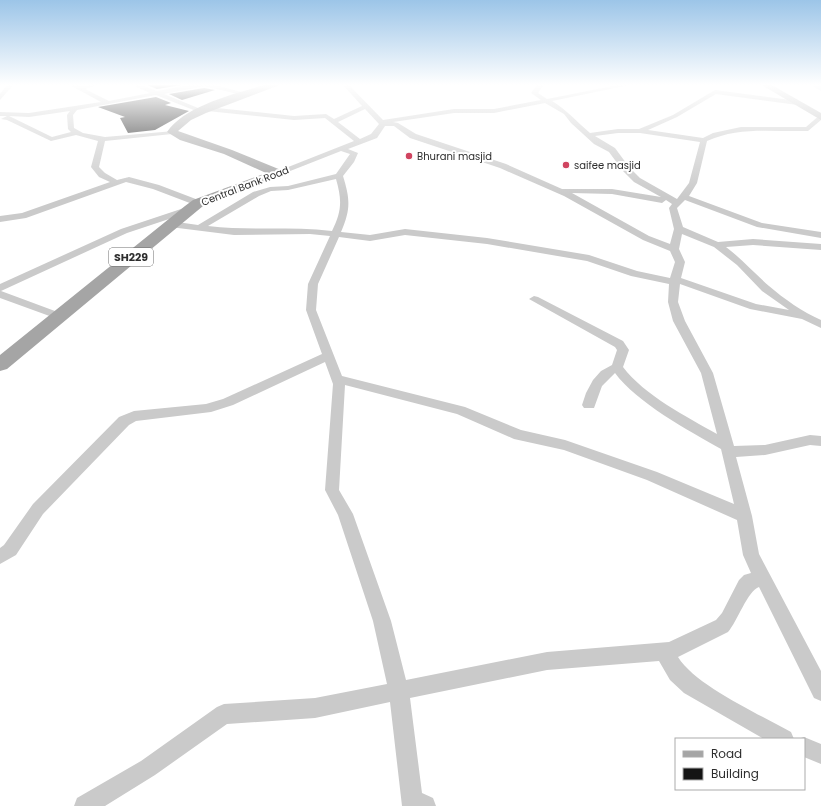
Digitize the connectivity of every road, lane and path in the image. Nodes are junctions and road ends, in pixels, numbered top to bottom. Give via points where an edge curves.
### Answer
1 (15, 122) edge
2 (69, 122) edge
3 (181, 122) edge
4 (338, 122) edge
5 (390, 122) edge
6 (573, 122) edge
7 (662, 122) edge
8 (815, 122) edge
9 (382, 123) junction
10 (808, 129) junction
11 (821, 130) edge
12 (640, 131) junction
13 (172, 132) junction
14 (77, 133) junction
15 (589, 135) junction
16 (102, 139) junction
17 (704, 140) junction
18 (360, 142) junction
19 (341, 149) junction
20 (277, 173) junction
21 (339, 176) junction
22 (115, 182) junction
23 (242, 186) junction
24 (561, 192) junction
25 (256, 194) junction
26 (681, 200) junction
27 (194, 206) junction
28 (0, 219) edge
29 (170, 224) junction
30 (198, 228) junction
31 (679, 229) junction
32 (335, 234) junction
33 (821, 235) edge
34 (717, 245) junction
35 (821, 247) edge
36 (674, 249) junction
37 (675, 281) junction
38 (0, 288) edge
39 (0, 294) edge
40 (534, 299) dead end
41 (60, 316) junction
42 (806, 317) junction
43 (821, 324) edge
44 (327, 356) junction
45 (0, 365) edge
46 (617, 367) junction
47 (337, 379) junction
48 (589, 405) dead end
49 (821, 441) edge
50 (727, 449) junction
51 (744, 516) junction
52 (0, 557) edge
53 (762, 578) junction
54 (664, 652) junction
55 (821, 691) edge
56 (399, 692) junction
57 (782, 738) edge
58 (805, 747) edge
59 (821, 754) edge
60 (416, 804) edge
61 (85, 806) edge

1 - 14 street via 51,139
2 - 14 street via 71,128
3 - 13 main road via 176,124
4 - 18 street
5 - 9 street
6 - 15 street
7 - 12 street
8 - 10 street
9 - 18 street, Central Bank Road via 374,136
9 - 24 street via 396,124 413,136 502,166
10 - 11 street
10 - 17 street via 745,130 715,134
12 - 15 street
12 - 17 street
13 - 16 street
13 - 20 main road
14 - 16 street
15 - 26 street via 612,150 637,180
16 - 22 street via 96,167 102,176
17 - 26 street via 693,183
18 - 19 street, Central Bank Road
19 - 20 street, Central Bank Road
19 - 21 street via 354,153
20 - 23 main road, Central Bank Road / SH229
21 - 25 street
21 - 32 street via 346,196 344,215
22 - 27 street via 130,179
22 - 28 street via 51,207 23,216
23 - 25 street
23 - 27 main road, Central Bank Road / SH229
24 - 26 street via 628,192
24 - 36 street via 646,238
25 - 30 street
26 - 31 street via 673,208
26 - 33 street via 760,225
27 - 29 main road, Central Bank Road / SH229
27 - 38 street via 124,231
29 - 30 street
29 - 41 main road, Central Bank Road / SH229
30 - 32 street via 234,232 310,231
31 - 34 street
31 - 36 street
32 - 37 street via 370,238 405,232 487,241 589,258 635,274
32 - 44 street via 313,284 311,310
34 - 35 street via 753,242
34 - 42 street via 741,263 766,289
36 - 37 street via 680,262
37 - 42 street via 754,307
37 - 50 street via 673,302 679,321 698,352 707,373
39 - 41 street
40 - 46 street via 619,344 622,350
41 - 45 main road, Central Bank Road / SH229
42 - 43 street
44 - 47 street
44 - 52 street via 215,407 128,418 38,509 10,550
46 - 48 street via 605,373 594,387
46 - 50 street via 640,390
47 - 51 street via 460,410 519,435 565,445 652,476
47 - 56 street via 339,384 332,490 345,514 382,621
49 - 50 street via 810,440 765,450
50 - 51 street
51 - 53 street via 751,555
53 - 54 street via 750,581 745,586 722,626
53 - 55 street
54 - 56 street via 547,661
54 - 57 street via 677,673 691,686
56 - 60 street
56 - 61 street via 315,708 224,714 148,768
58 - 59 street

